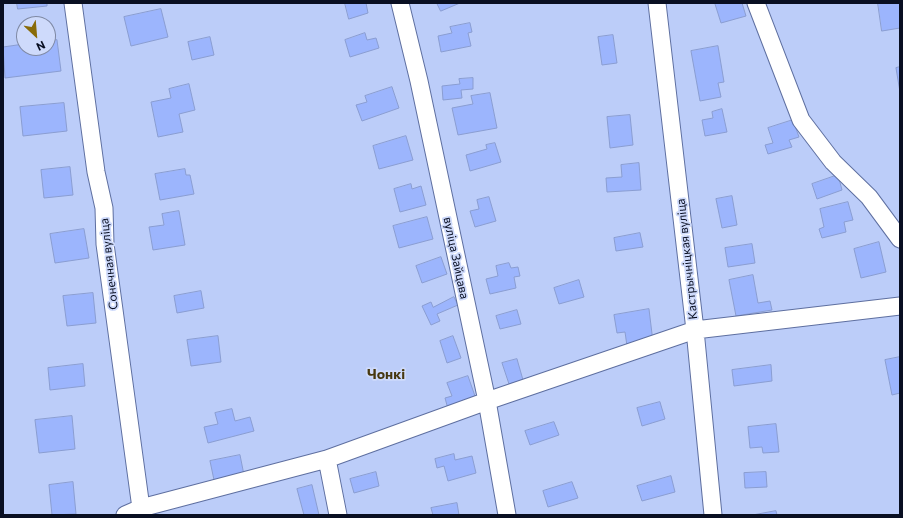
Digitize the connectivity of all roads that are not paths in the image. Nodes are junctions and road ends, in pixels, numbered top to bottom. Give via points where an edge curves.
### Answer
1 (74, 3) edge
2 (400, 3) edge
3 (657, 3) edge
4 (756, 3) edge
5 (900, 238) edge
6 (900, 306) edge
7 (695, 330) junction
8 (488, 401) junction
9 (327, 459) junction
10 (141, 508) junction
11 (125, 515) edge
12 (338, 515) edge
13 (507, 515) edge
14 (713, 515) edge

1 - 10 street, Сонечная вуліца via 96,172 104,208 105,244
2 - 8 street, вуліца Зайцава
3 - 7 street, Кастрычніцкая вуліца
4 - 5 street via 801,120 833,162 870,196
6 - 7 street
7 - 8 street
7 - 14 street, Кастрычніцкая вуліца
8 - 9 street
8 - 13 street, вуліца Зайцава
9 - 10 street
9 - 12 street
10 - 11 street

